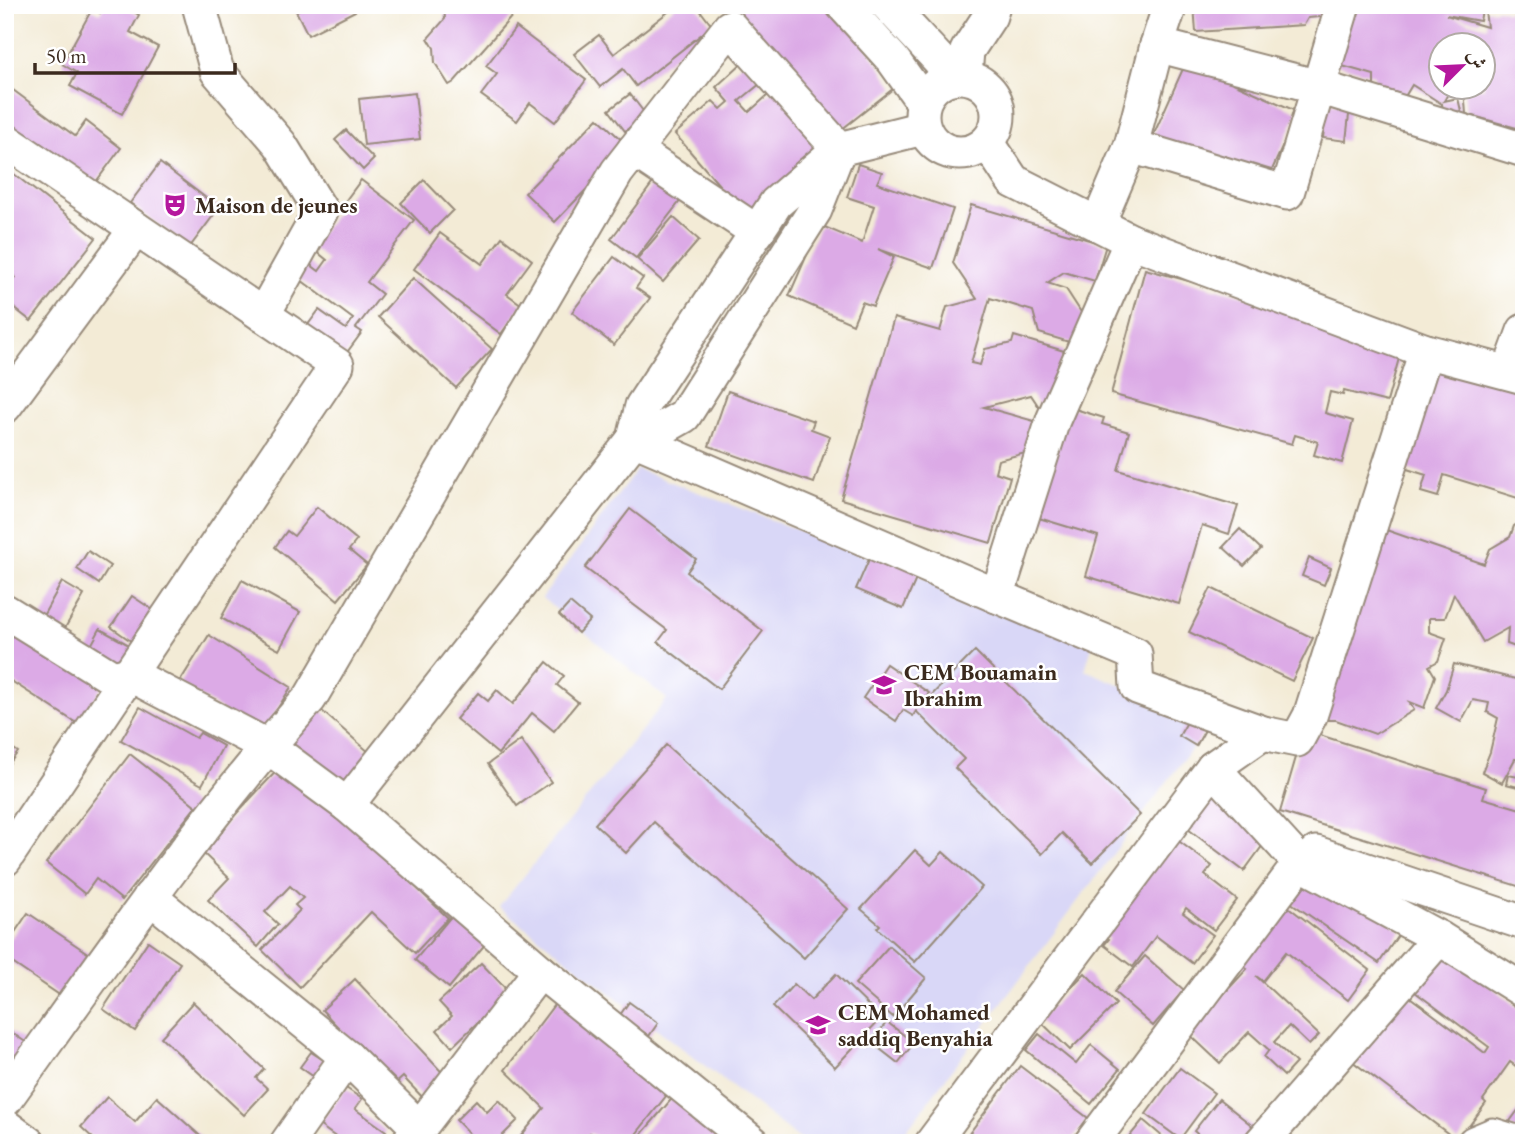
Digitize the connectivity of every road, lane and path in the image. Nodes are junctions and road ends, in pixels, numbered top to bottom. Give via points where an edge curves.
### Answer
1 (199, 5) edge
2 (844, 5) edge
3 (888, 5) edge
4 (993, 5) edge
5 (1170, 5) edge
6 (1343, 5) edge
7 (1157, 45) junction
8 (960, 76) junction
9 (1319, 87) junction
10 (923, 115) junction
11 (5, 140) edge
12 (988, 143) junction
13 (1131, 146) junction
14 (839, 149) junction
15 (634, 150) junction
16 (1524, 150) edge
17 (1098, 224) junction
18 (136, 229) junction
19 (757, 232) junction
20 (1131, 241) junction
21 (263, 315) junction
22 (1524, 331) edge
23 (1426, 351) junction
24 (1516, 374) edge
25 (5, 406) edge
26 (637, 440) junction
27 (997, 596) junction
28 (5, 611) edge
29 (129, 674) junction
30 (1263, 733) junction
31 (267, 746) junction
32 (1213, 768) junction
33 (347, 805) junction
34 (1290, 852) junction
35 (5, 859) edge
36 (150, 897) junction
37 (1524, 923) edge
38 (1439, 938) junction
39 (540, 971) junction
40 (1524, 991) edge
41 (347, 1057) junction
42 (5, 1100) edge
43 (5, 1126) edge
44 (414, 1136) edge
45 (28, 1143) edge
46 (287, 1143) edge
47 (753, 1143) edge
48 (932, 1143) edge
49 (1091, 1143) edge
50 (1261, 1143) edge
51 (1474, 1143) edge
52 (1519, 1143) edge

1 - 21 street via 217,71 280,144 321,211
2 - 10 street via 892,60
3 - 8 street
4 - 8 street via 967,51
5 - 7 street
6 - 9 street
7 - 9 street
7 - 13 street
8 - 10 street via 939,81
8 - 12 street via 985,84 998,102 998,124
9 - 13 street via 1287,193
9 - 16 street
10 - 12 street via 934,144 951,153 971,153
10 - 14 street
11 - 18 street
12 - 17 street via 1013,181
13 - 17 street
14 - 15 street via 730,27
14 - 19 street via 776,203
14 - 26 street via 815,210 684,416
15 - 19 street
15 - 31 street via 310,698
17 - 20 street
18 - 21 street
18 - 25 street
19 - 26 street via 642,406
20 - 23 street
20 - 27 street via 1053,420
21 - 29 street via 337,365
22 - 24 street
23 - 24 street
23 - 30 street via 1310,716 1297,740
26 - 27 street
26 - 33 street via 563,526
27 - 30 street via 1135,654 1137,687
28 - 29 street via 113,678
29 - 31 street
29 - 35 street
30 - 32 street
31 - 33 street
31 - 36 street
32 - 34 street
32 - 48 street
33 - 39 street
34 - 37 street
34 - 38 street
34 - 49 street
36 - 41 street
36 - 42 street
38 - 40 street
38 - 50 street
39 - 44 street
39 - 47 street
41 - 44 street
41 - 46 street
43 - 45 street
51 - 52 street via 1493,1135

